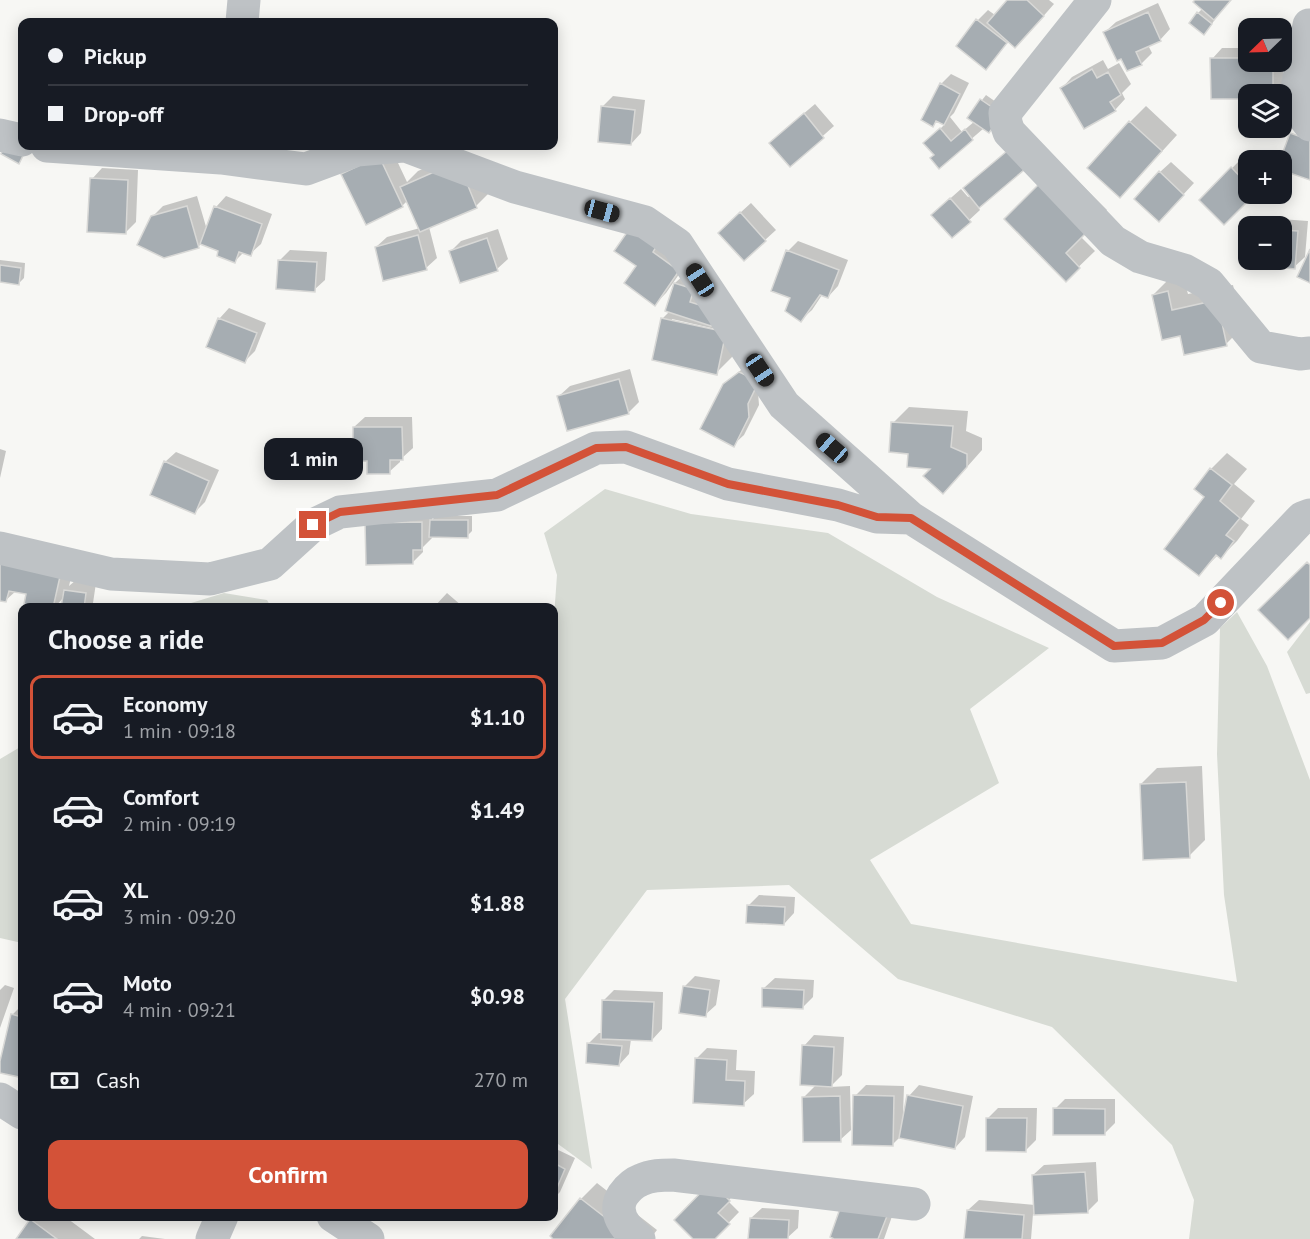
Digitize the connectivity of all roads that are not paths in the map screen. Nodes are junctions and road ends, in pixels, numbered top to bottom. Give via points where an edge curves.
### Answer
1 (244, 0) edge
2 (1095, 0) edge
3 (242, 18) edge
4 (1309, 25) edge
5 (1310, 125) edge
6 (0, 135) edge
7 (18, 139) edge
8 (164, 150) edge
9 (357, 150) edge
10 (416, 150) edge
11 (222, 152) edge
12 (1310, 353) edge
13 (1310, 515) edge
14 (911, 518) junction
15 (0, 548) edge
16 (0, 1100) edge
17 (18, 1111) edge
18 (914, 1204) dead end
19 (220, 1221) edge
20 (341, 1221) edge
21 (212, 1239) edge
22 (368, 1239) edge
23 (639, 1239) edge

1 - 3 street
2 - 12 street via 1005,113 1009,132 1113,242 1209,284 1261,346
4 - 5 street via 1294,104
6 - 7 street
8 - 11 street
9 - 11 street via 306,170
10 - 14 street via 515,187 645,222 677,244 784,405
13 - 14 street via 1302,518 1204,620 1162,643 1114,646
14 - 15 street via 877,517 838,505 728,484 626,447 596,448 497,495 340,512 313,525 270,564 210,579 111,574
16 - 17 street
18 - 23 street via 655,1175 629,1187 619,1202 619,1214
19 - 21 street
20 - 22 street

